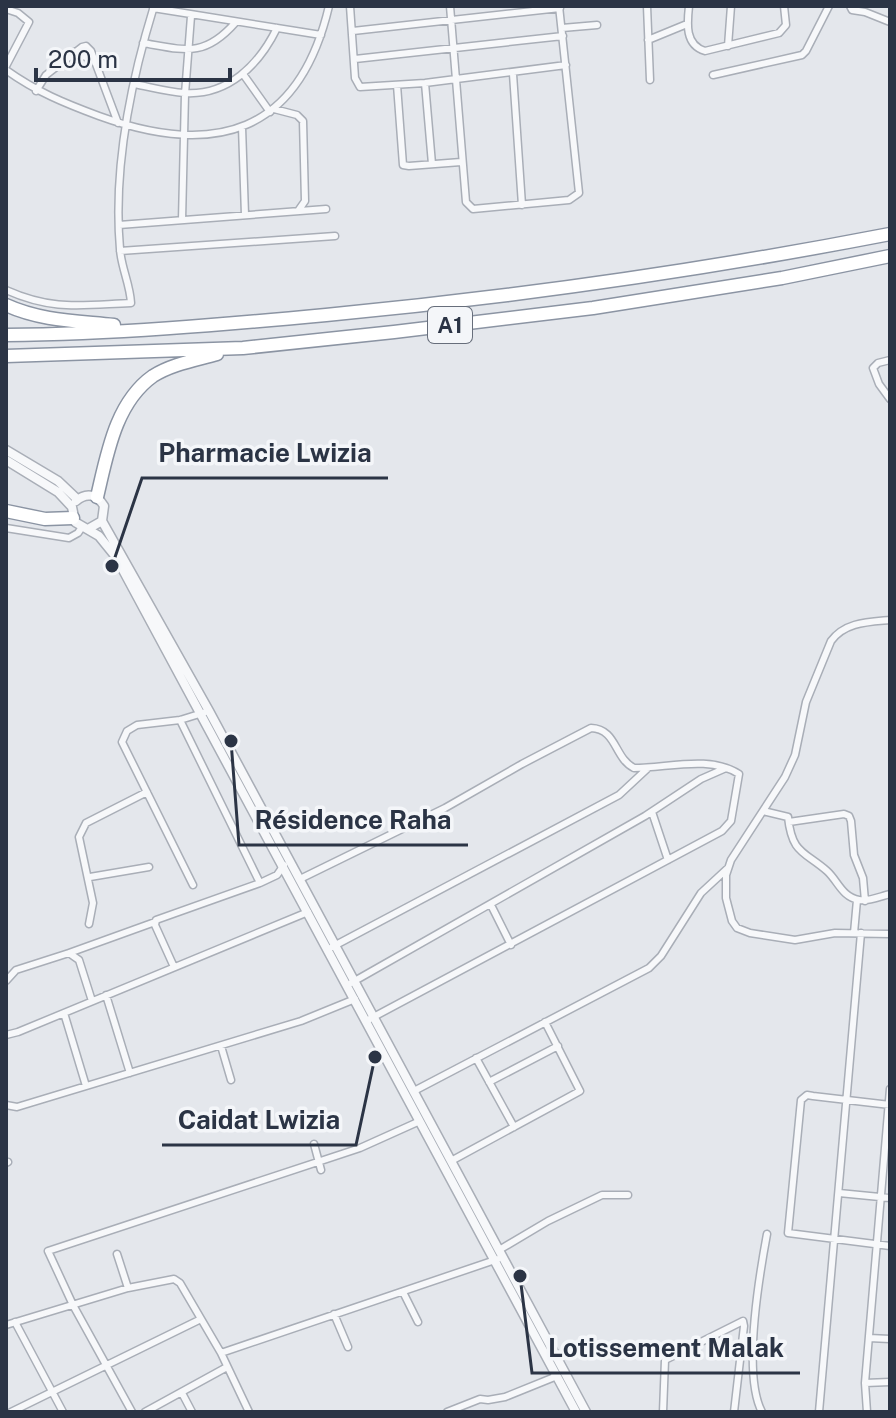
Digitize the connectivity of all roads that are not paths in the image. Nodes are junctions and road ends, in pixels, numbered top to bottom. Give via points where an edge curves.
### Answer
1 (329, 6) edge
2 (350, 6) edge
3 (450, 6) edge
4 (647, 6) edge
5 (689, 6) edge
6 (731, 6) edge
7 (784, 6) edge
8 (829, 6) edge
9 (850, 6) edge
10 (154, 7) edge
11 (560, 7) edge
12 (6, 9) edge
13 (191, 16) junction
14 (452, 21) junction
15 (890, 22) edge
16 (235, 23) junction
17 (687, 24) junction
18 (597, 25) dead end
19 (277, 28) junction
20 (353, 31) junction
21 (562, 32) junction
22 (321, 35) junction
23 (648, 40) junction
24 (143, 43) junction
25 (728, 46) junction
26 (454, 49) junction
27 (189, 51) junction
28 (355, 59) junction
29 (566, 65) junction
30 (6, 68) edge
31 (243, 74) junction
32 (513, 74) junction
33 (713, 75) dead end
34 (457, 79) junction
35 (650, 80) dead end
36 (425, 83) junction
37 (134, 84) junction
38 (397, 85) junction
39 (36, 91) junction
40 (185, 94) junction
41 (272, 110) junction
42 (122, 124) junction
43 (242, 127) junction
44 (184, 137) junction
45 (461, 162) junction
46 (432, 164) junction
47 (522, 205) junction
48 (326, 209) dead end
49 (298, 211) junction
50 (245, 215) junction
51 (182, 220) junction
52 (119, 225) junction
53 (890, 234) edge
54 (335, 236) dead end
55 (120, 251) junction
56 (890, 256) edge
57 (6, 290) edge
58 (6, 305) edge
59 (133, 329) junction
60 (6, 335) edge
61 (243, 348) junction
62 (6, 356) edge
63 (890, 360) edge
64 (890, 399) edge
65 (6, 450) edge
66 (6, 460) edge
67 (97, 497) junction
68 (6, 511) edge
69 (79, 516) junction
70 (102, 521) junction
71 (6, 528) edge
72 (890, 620) edge
73 (205, 712) junction
74 (180, 720) junction
75 (648, 768) junction
76 (726, 768) junction
77 (147, 792) junction
78 (763, 811) junction
79 (652, 812) junction
80 (789, 822) junction
81 (668, 860) junction
82 (287, 864) junction
83 (149, 867) dead end
84 (728, 868) junction
85 (90, 877) junction
86 (300, 879) junction
87 (260, 883) junction
88 (193, 885) dead end
89 (890, 894) edge
90 (857, 900) junction
91 (865, 901) junction
92 (491, 905) junction
93 (308, 912) junction
94 (155, 922) junction
95 (89, 924) dead end
96 (858, 933) junction
97 (890, 934) edge
98 (511, 945) junction
99 (332, 947) junction
100 (69, 953) junction
101 (174, 967) junction
102 (6, 980) edge
103 (351, 983) junction
104 (106, 995) junction
105 (355, 999) junction
106 (92, 1001) junction
107 (64, 1013) junction
108 (370, 1019) junction
109 (545, 1022) junction
110 (6, 1035) edge
111 (221, 1046) junction
112 (558, 1046) junction
113 (476, 1058) junction
114 (130, 1073) junction
115 (231, 1080) dead end
116 (489, 1082) junction
117 (86, 1086) junction
118 (890, 1089) edge
119 (414, 1091) junction
120 (846, 1101) junction
121 (6, 1105) edge
122 (889, 1105) edge
123 (420, 1121) junction
124 (514, 1127) junction
125 (314, 1144) dead end
126 (318, 1160) junction
127 (451, 1161) junction
128 (321, 1170) dead end
129 (839, 1193) junction
130 (628, 1195) dead end
131 (879, 1198) junction
132 (890, 1198) edge
133 (767, 1234) dead end
134 (835, 1240) junction
135 (877, 1245) junction
136 (890, 1246) edge
137 (117, 1254) dead end
138 (499, 1256) junction
139 (128, 1288) junction
140 (403, 1292) junction
141 (73, 1305) junction
142 (334, 1314) junction
143 (201, 1319) junction
144 (15, 1322) junction
145 (418, 1322) dead end
146 (6, 1325) edge
147 (869, 1338) junction
148 (890, 1339) edge
149 (348, 1347) dead end
150 (221, 1353) junction
151 (108, 1366) junction
152 (227, 1367) junction
153 (557, 1376) junction
154 (890, 1382) edge
155 (865, 1383) junction
156 (53, 1391) junction
157 (182, 1393) junction
158 (580, 1410) edge
159 (11, 1412) edge
160 (63, 1412) edge
161 (132, 1412) edge
162 (145, 1412) edge
163 (192, 1412) edge
164 (249, 1412) edge
165 (447, 1412) edge
166 (663, 1412) edge
167 (734, 1412) edge
168 (762, 1412) edge
169 (819, 1412) edge
170 (867, 1412) edge

1 - 22 street
2 - 20 street
3 - 14 street
4 - 23 street
5 - 17 street
6 - 25 street
7 - 25 street via 786,25 779,33
8 - 33 street via 802,55
9 - 15 street
10 - 13 street
10 - 24 street
11 - 14 street
11 - 21 street
12 - 30 street via 29,22
13 - 16 street
13 - 27 street
14 - 20 street
14 - 26 street
16 - 19 street
16 - 27 street via 214,43
17 - 23 street
17 - 25 street via 699,50
18 - 21 street
19 - 22 street
19 - 31 street
20 - 28 street
21 - 26 street
21 - 29 street
22 - 41 street via 304,73
23 - 35 street
24 - 27 street
24 - 37 street
26 - 28 street
26 - 34 street
27 - 40 street
28 - 38 street via 358,86
29 - 32 street
29 - 47 street via 579,193 569,200
30 - 39 street
31 - 40 street via 225,86
31 - 41 street
32 - 34 street
32 - 47 street
34 - 36 street
34 - 45 street
36 - 38 street
36 - 46 street
37 - 40 street
37 - 42 street
38 - 46 street via 402,163
39 - 42 street
39 - 42 street via 46,75 74,52 95,61
40 - 44 street
41 - 43 street
41 - 49 street via 303,121 305,201
42 - 44 street
42 - 52 street
43 - 44 street
43 - 50 street
44 - 51 street
45 - 46 street
45 - 47 street via 467,205
48 - 49 street
49 - 50 street
50 - 51 street
51 - 52 street
52 - 55 street
53 - 59 highway, A1 via 580,286 426,305
54 - 55 street
55 - 57 street via 131,303 55,306
56 - 61 highway, A1 via 593,308
58 - 59 highway via 50,319
59 - 60 highway, A1
61 - 62 highway, A1
61 - 67 highway via 173,366 140,388 118,421
63 - 64 street via 873,368
65 - 69 street via 58,481
66 - 69 street via 53,488
67 - 69 street via 90,495
67 - 70 street via 104,506
68 - 69 highway via 45,519
69 - 70 street
69 - 71 street via 78,533 69,538
69 - 73 street via 116,557
70 - 73 street
72 - 78 street via 848,626 831,641 806,702 795,755
73 - 74 street
73 - 82 street
74 - 77 street via 137,725 124,734 122,742
74 - 87 street
75 - 76 street
75 - 86 street via 625,763 610,735 591,728
75 - 99 street via 619,795
76 - 79 street
76 - 81 street via 739,774 731,821
77 - 85 street via 84,826 79,837
77 - 88 street
78 - 80 street via 786,815
78 - 84 street
79 - 81 street
79 - 92 street
80 - 90 street via 801,854
80 - 91 street via 849,816
81 - 98 street
82 - 86 street
82 - 87 street
82 - 93 street
83 - 85 street
84 - 96 street via 726,898 732,921 744,932 795,940
84 - 109 street via 701,893 649,968
85 - 95 street
86 - 99 street
87 - 94 street
89 - 91 street
90 - 91 street
90 - 96 street
92 - 98 street
92 - 103 street
93 - 99 street
93 - 101 street
94 - 100 street
94 - 101 street
96 - 97 street
96 - 120 street
98 - 108 street
99 - 103 street
100 - 102 street via 16,970
100 - 106 street via 79,960
101 - 104 street
103 - 105 street
103 - 108 street
104 - 106 street
104 - 114 street
105 - 108 street
105 - 111 street
106 - 107 street
107 - 110 street
107 - 117 street
108 - 119 street
108 - 123 street
109 - 112 street
109 - 113 street
111 - 114 street
111 - 115 street
112 - 116 street
112 - 124 street via 580,1091
113 - 116 street
113 - 119 street
114 - 117 street
116 - 124 street
117 - 121 street via 17,1107
118 - 122 street
119 - 127 street
120 - 122 street
120 - 129 street
120 - 134 street via 807,1095 801,1100 788,1233
122 - 131 street
123 - 126 street
123 - 138 street
124 - 127 street
125 - 126 street
126 - 128 street
126 - 141 street via 48,1251
127 - 138 street
129 - 131 street
129 - 134 street
130 - 138 street via 602,1195 548,1221
131 - 132 street
131 - 135 street
133 - 168 street via 756,1299 753,1377
134 - 135 street
134 - 169 street
135 - 136 street
135 - 147 street
137 - 139 street
138 - 140 street
138 - 153 street
138 - 158 street
139 - 141 street
139 - 143 street via 174,1279
140 - 142 street
140 - 145 street
141 - 144 street
141 - 151 street
142 - 149 street
142 - 150 street
143 - 150 street
143 - 151 street
144 - 146 street
144 - 156 street
147 - 148 street
147 - 155 street
150 - 152 street
151 - 156 street
151 - 161 street
152 - 157 street
152 - 164 street
153 - 158 street
153 - 165 street
154 - 155 street
155 - 170 street
156 - 159 street
156 - 160 street
157 - 162 street
157 - 163 street
166 - 167 street via 665,1360 743,1321

